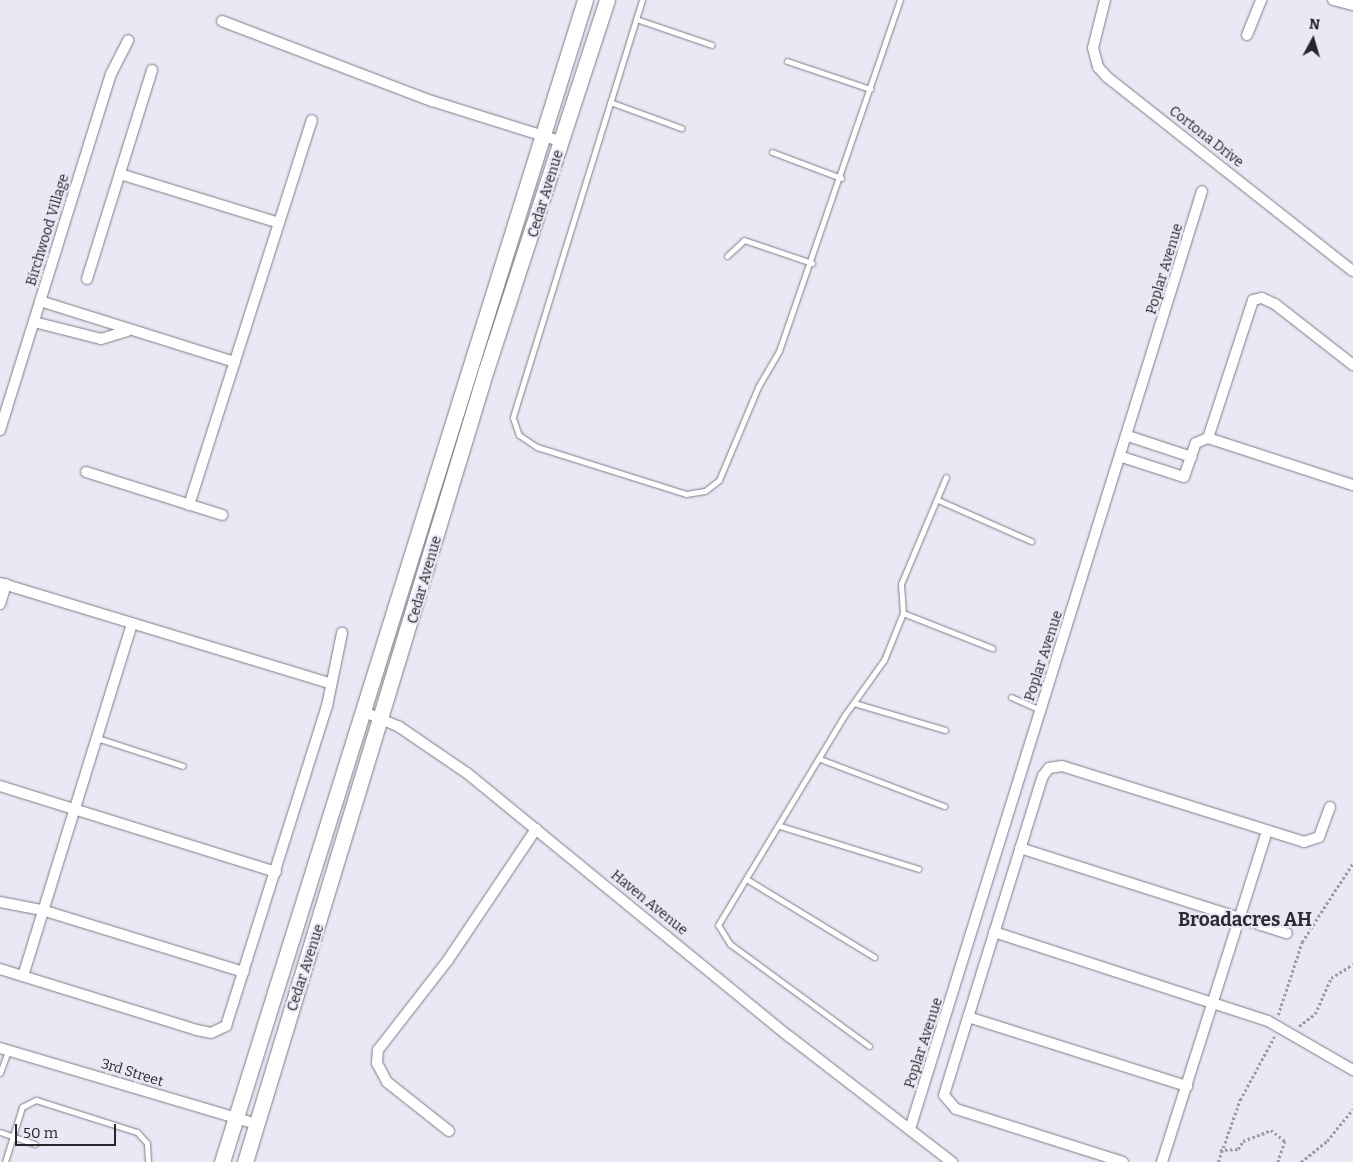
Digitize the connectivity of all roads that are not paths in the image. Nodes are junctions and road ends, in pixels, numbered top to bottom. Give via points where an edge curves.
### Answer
1 (584, 0) edge
2 (607, 0) edge
3 (642, 0) edge
4 (900, 0) edge
5 (1105, 0) edge
6 (1261, 0) edge
7 (1333, 0) edge
8 (1353, 5) edge
9 (636, 19) junction
10 (222, 21) dead end
11 (1247, 35) dead end
12 (128, 40) dead end
13 (712, 45) dead end
14 (788, 61) dead end
15 (152, 70) dead end
16 (870, 89) junction
17 (610, 102) junction
18 (312, 120) dead end
19 (681, 128) dead end
20 (543, 136) junction
21 (563, 142) junction
22 (772, 152) dead end
23 (120, 174) junction
24 (840, 178) junction
25 (1202, 190) dead end
26 (279, 223) junction
27 (727, 256) dead end
28 (812, 263) junction
29 (1353, 270) edge
30 (87, 279) dead end
31 (40, 301) junction
32 (34, 322) junction
33 (126, 331) junction
34 (235, 362) junction
35 (1353, 365) edge
36 (0, 430) edge
37 (1128, 436) junction
38 (1208, 438) junction
39 (443, 457) junction
40 (1122, 457) junction
41 (1192, 457) junction
42 (459, 462) junction
43 (86, 472) dead end
44 (946, 477) dead end
45 (1353, 486) edge
46 (938, 500) junction
47 (189, 505) junction
48 (222, 515) dead end
49 (1031, 541) dead end
50 (3, 584) edge
51 (0, 604) edge
52 (903, 612) junction
53 (132, 623) junction
54 (342, 633) dead end
55 (992, 648) dead end
56 (329, 683) junction
57 (1011, 697) dead end
58 (854, 703) junction
59 (1041, 710) junction
60 (362, 711) junction
61 (383, 719) junction
62 (945, 730) dead end
63 (96, 738) junction
64 (820, 759) junction
65 (183, 766) dead end
66 (0, 786) edge
67 (944, 806) dead end
68 (1330, 807) dead end
69 (76, 810) junction
70 (780, 826) junction
71 (536, 829) junction
72 (1267, 831) junction
73 (1020, 848) junction
74 (919, 869) dead end
75 (276, 872) junction
76 (748, 880) junction
77 (0, 902) edge
78 (42, 910) junction
79 (1242, 918) junction
80 (994, 932) junction
81 (1287, 933) dead end
82 (874, 958) dead end
83 (0, 969) edge
84 (244, 972) junction
85 (23, 976) junction
86 (1214, 1002) junction
87 (968, 1016) junction
88 (869, 1046) dead end
89 (4, 1049) edge
90 (1353, 1070) edge
91 (0, 1073) edge
92 (1187, 1086) junction
93 (236, 1119) junction
94 (257, 1124) junction
95 (910, 1129) junction
96 (449, 1131) dead end
97 (0, 1132) edge
98 (11, 1135) junction
99 (35, 1144) dead end
100 (5, 1162) edge
101 (148, 1162) edge
102 (222, 1162) edge
103 (245, 1162) edge
104 (952, 1162) edge
105 (1123, 1162) edge
106 (1162, 1162) edge

1 - 20 main road, Cedar Avenue
2 - 21 main road, Cedar Avenue
3 - 9 lane
4 - 16 lane
5 - 29 street, Cortona Drive via 1094,48 1098,66 1107,77
6 - 11 street
7 - 8 street
9 - 13 lane
9 - 17 lane
10 - 20 street via 432,101
12 - 31 street, Birchwood Village via 111,74
14 - 16 lane
15 - 23 street
16 - 24 lane
17 - 19 lane
17 - 28 lane via 513,405 514,426 523,440 683,494 705,491 723,472 758,387 782,344
18 - 26 street
20 - 21 street
20 - 39 main road, Cedar Avenue
21 - 42 main road, Cedar Avenue
22 - 24 lane
23 - 26 street
23 - 30 street
24 - 28 lane
25 - 37 street, Poplar Avenue
26 - 34 street
27 - 28 lane via 744,240
31 - 32 street, Birchwood Village
31 - 33 street
32 - 33 street via 101,339
32 - 36 street, Birchwood Village
33 - 34 street
34 - 47 street
35 - 38 street via 1275,304 1262,298 1253,300
37 - 40 street, Poplar Avenue
37 - 41 street
38 - 41 street via 1196,443
38 - 45 street
39 - 42 main road
39 - 60 main road, Cedar Avenue
40 - 41 street via 1184,477
40 - 59 street, Poplar Avenue
42 - 61 main road, Cedar Avenue
43 - 47 street
44 - 46 lane
46 - 49 lane
46 - 52 lane via 901,584
47 - 48 street
50 - 51 street
50 - 53 street
52 - 55 lane
52 - 58 lane via 884,660
53 - 56 street
53 - 63 street
54 - 56 street
56 - 75 street via 327,706
57 - 59 lane
58 - 62 lane
58 - 64 lane
59 - 95 street, Poplar Avenue
60 - 61 street, Haven Avenue
60 - 93 main road, Cedar Avenue
61 - 71 street, Haven Avenue via 445,757
61 - 94 main road, Cedar Avenue
63 - 65 lane
63 - 69 street
64 - 67 lane
64 - 70 lane
66 - 69 street
68 - 72 street via 1315,840 1304,842
69 - 75 street
69 - 78 street
70 - 74 lane
70 - 76 lane
71 - 95 street, Haven Avenue
71 - 96 street via 448,960 378,1050 377,1063 387,1082
72 - 73 street via 1056,765 1042,776
72 - 79 street
73 - 79 street
73 - 80 street
75 - 84 street
76 - 82 lane
76 - 88 lane via 720,919 724,938
77 - 78 street
78 - 84 street
78 - 85 street
79 - 81 street
79 - 86 street
80 - 86 street
80 - 87 street
83 - 85 street
84 - 85 street via 228,1023 211,1033
86 - 90 street via 1296,1034
86 - 92 street
87 - 92 street
87 - 105 street via 944,1086 949,1105
89 - 91 lane
89 - 93 street, 3rd Street
92 - 106 street
93 - 94 street, 3rd Street
93 - 102 main road, Cedar Avenue
94 - 103 main road, Cedar Avenue
95 - 104 street, Haven Avenue
97 - 98 lane
98 - 99 lane
98 - 100 lane
98 - 101 lane via 25,1102 42,1101 137,1132 147,1143

